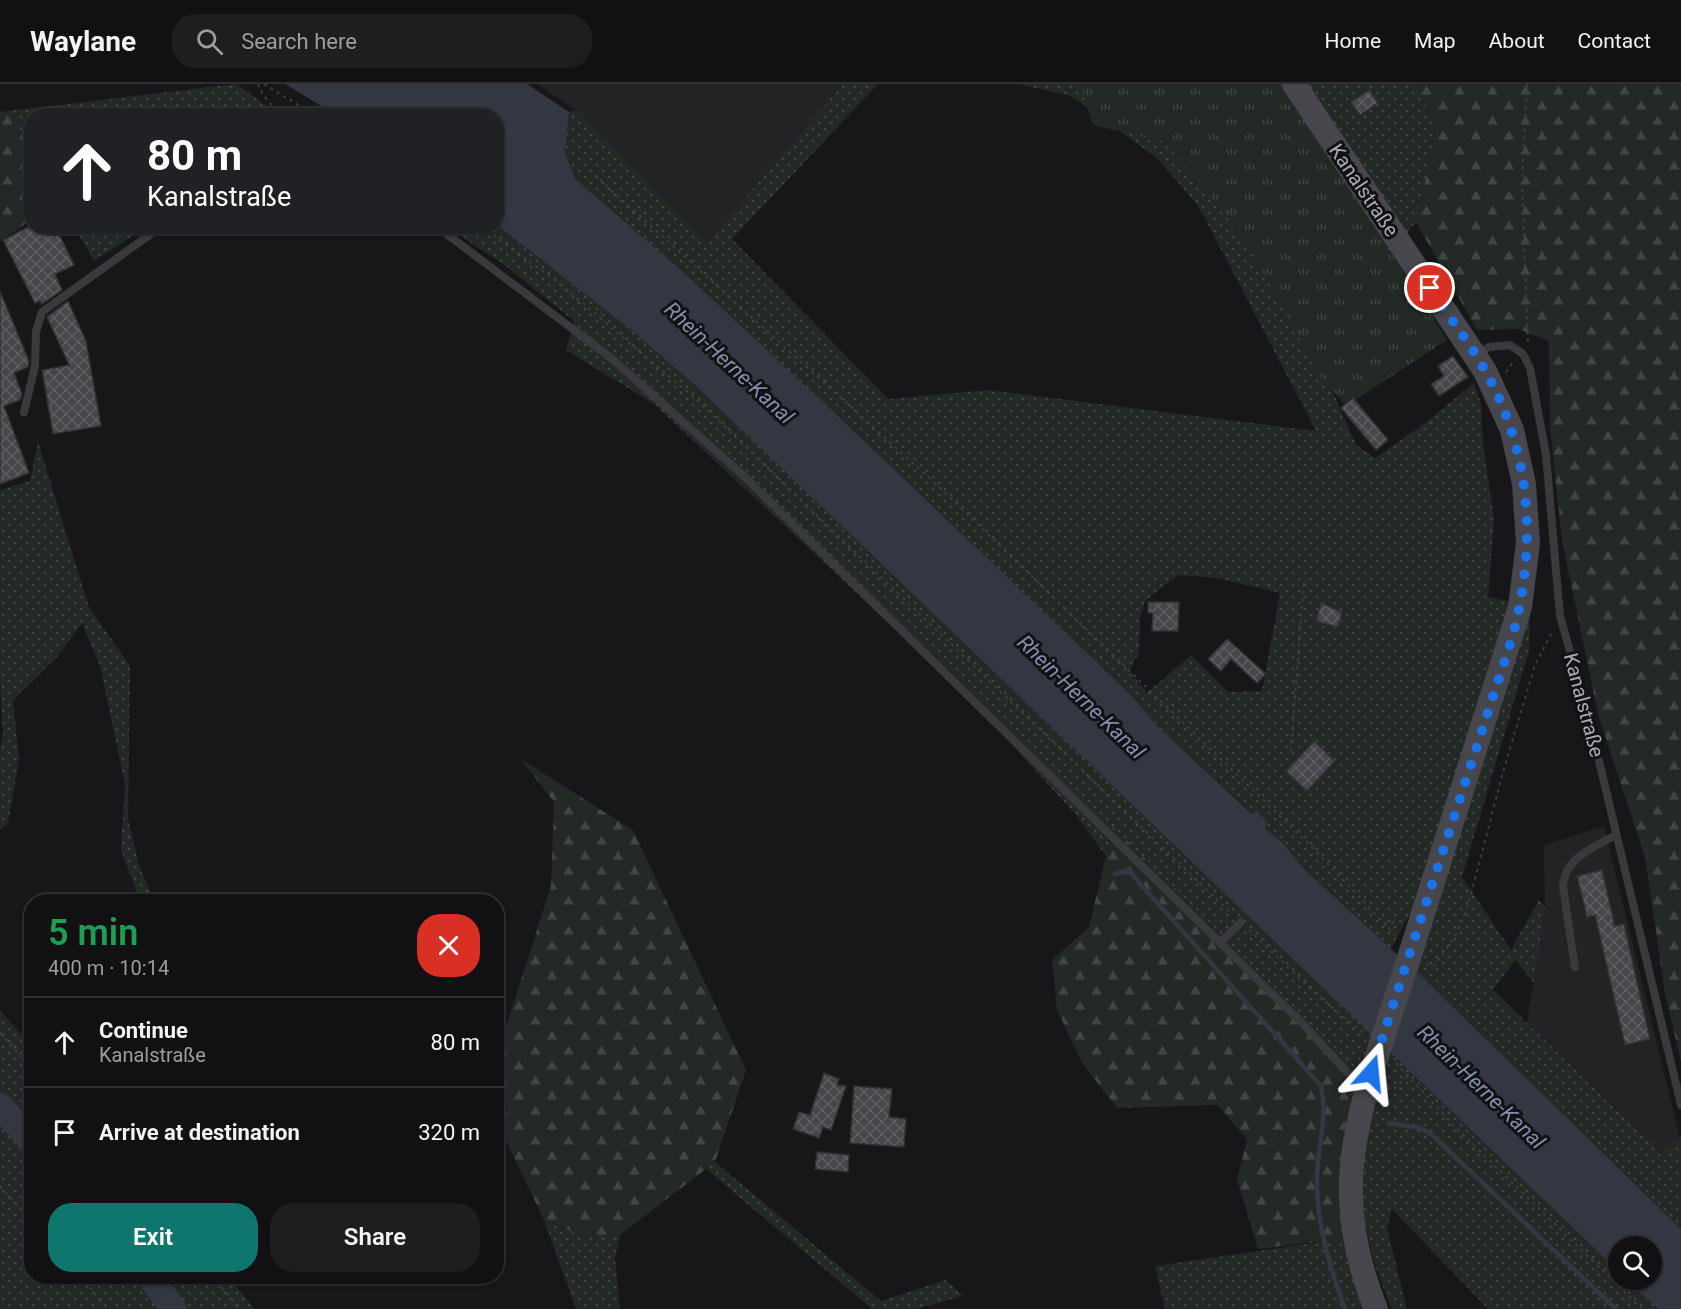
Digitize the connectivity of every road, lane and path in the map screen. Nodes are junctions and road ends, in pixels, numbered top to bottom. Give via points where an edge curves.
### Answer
1 (258, 84) edge
2 (264, 84) edge
3 (1294, 84) edge
4 (1527, 84) edge
5 (274, 108) edge
6 (303, 108) edge
7 (589, 170) dead end
8 (151, 234) edge
9 (448, 234) edge
10 (492, 234) edge
11 (1523, 354) junction
12 (1475, 356) junction
13 (24, 412) dead end
14 (1304, 580) dead end
15 (1560, 616) junction
16 (1291, 752) dead end
17 (1616, 835) junction
18 (1241, 922) junction
19 (1220, 943) junction
20 (1411, 948) junction
21 (1575, 967) dead end
22 (0, 1033) edge
23 (1365, 1036) dead end
24 (1384, 1059) junction
25 (24, 1060) edge
26 (1407, 1076) junction
27 (1367, 1087) junction
28 (1395, 1088) dead end
29 (1681, 1105) edge
30 (0, 1186) edge
31 (24, 1213) edge
32 (87, 1284) edge
33 (219, 1284) edge
34 (108, 1309) edge
35 (240, 1309) edge
36 (1376, 1309) edge
37 (1642, 1309) edge

1 - 5 path
2 - 6 path
3 - 12 main road, Kanalstraße
4 - 11 path via 1522,182 1528,346
7 - 20 path via 936,484 1314,848
8 - 13 lane via 42,312
9 - 19 lane via 610,357 744,476
10 - 18 path via 560,284 699,402
11 - 12 lane via 1502,344
11 - 15 lane, Kanalstraße via 1530,368 1546,454
12 - 20 main road, Kanalstraße via 1503,406 1520,457 1527,512 1525,575 1512,638
14 - 16 path
15 - 17 lane, Kanalstraße
15 - 20 path via 1535,665 1457,933 1434,966
17 - 21 lane via 1578,858 1565,875 1563,887
17 - 29 lane, Kanalstraße
18 - 19 lane
18 - 23 path
19 - 27 lane via 1304,1025 1353,1080
20 - 24 main road, Kanalstraße, bridge
22 - 25 path
24 - 26 path
24 - 27 main road, Kanalstraße
26 - 28 path
26 - 37 path
27 - 36 main road, Kanalstraße via 1352,1152 1350,1206 1357,1255
30 - 31 path
32 - 34 path
33 - 35 path

